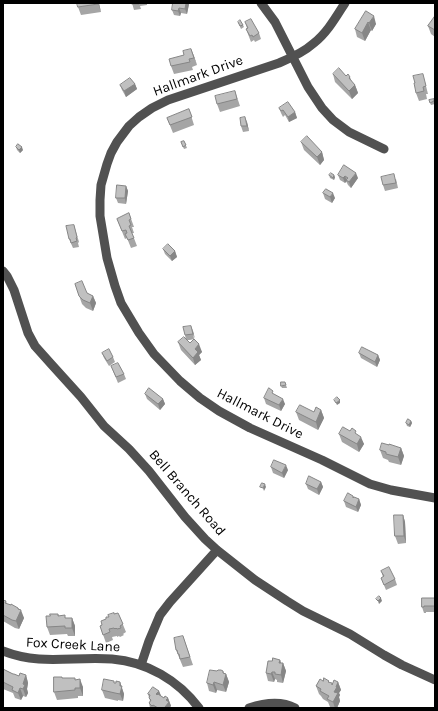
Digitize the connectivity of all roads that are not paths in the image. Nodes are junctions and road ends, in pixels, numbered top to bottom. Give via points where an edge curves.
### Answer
1 (261, 3) edge
2 (345, 3) edge
3 (293, 57) junction
4 (384, 149) dead end
5 (3, 270) edge
6 (435, 498) edge
7 (217, 550) junction
8 (3, 651) edge
9 (141, 665) junction
10 (435, 680) edge
11 (199, 708) edge
12 (249, 708) edge
13 (295, 708) edge

1 - 3 street via 275,22
2 - 3 street, Hallmark Drive via 315,43
3 - 4 street via 314,98 333,120 349,132
3 - 6 street, Hallmark Drive via 168,100 139,117 126,130 117,142 107,164 100,192 102,234 115,286 121,303 154,354 180,381 219,411 370,484 402,493
5 - 7 street, Bell Branch Road via 14,290 35,346
7 - 9 street via 160,615
7 - 10 street, Bell Branch Road via 287,601 402,665
8 - 9 street, Fox Creek Lane via 41,660 110,659
9 - 11 street, Fox Creek Lane via 169,679
12 - 13 street via 271,703

